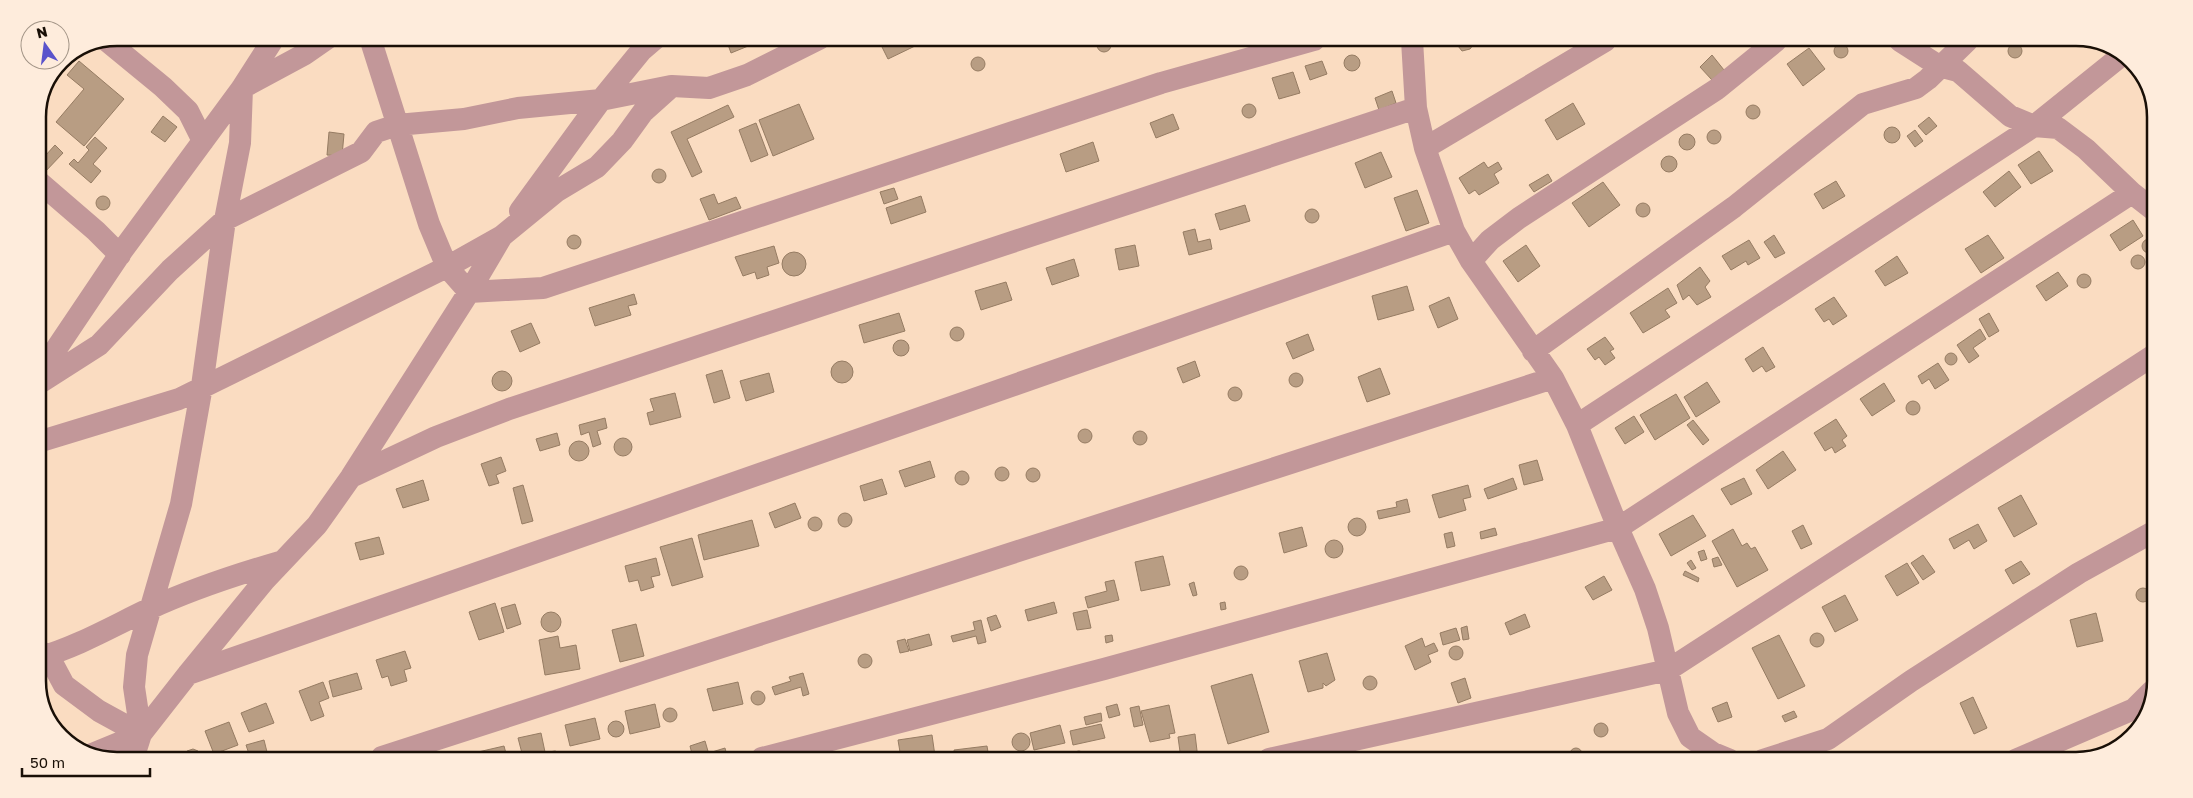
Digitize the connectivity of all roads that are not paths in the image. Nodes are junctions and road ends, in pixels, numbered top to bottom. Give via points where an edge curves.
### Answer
1 (114, 46) edge
2 (269, 46) edge
3 (316, 46) edge
4 (372, 46) edge
5 (646, 46) edge
6 (805, 46) edge
7 (1293, 46) edge
8 (1412, 46) edge
9 (1597, 46) edge
10 (1770, 46) edge
11 (1908, 46) edge
12 (1961, 46) edge
13 (2117, 59) edge
14 (1939, 66) junction
15 (672, 86) junction
16 (242, 88) junction
17 (602, 100) junction
18 (1416, 108) junction
19 (397, 125) junction
20 (2034, 126) junction
21 (203, 141) junction
22 (1425, 148) junction
23 (46, 188) edge
24 (2132, 193) junction
25 (2147, 205) edge
26 (225, 220) junction
27 (1454, 231) junction
28 (502, 236) junction
29 (120, 255) junction
30 (1471, 261) junction
31 (447, 267) junction
32 (469, 292) junction
33 (1533, 350) junction
34 (2147, 360) edge
35 (46, 364) edge
36 (1553, 378) junction
37 (46, 379) edge
38 (202, 386) junction
39 (1578, 425) junction
40 (46, 440) edge
41 (351, 477) junction
42 (1618, 528) junction
43 (2147, 535) edge
44 (283, 561) junction
45 (151, 608) junction
46 (46, 653) edge
47 (46, 662) edge
48 (1668, 670) junction
49 (188, 674) junction
50 (2144, 700) edge
51 (141, 734) junction
52 (103, 750) edge
53 (135, 752) edge
54 (397, 752) edge
55 (785, 752) edge
56 (1300, 752) edge
57 (1712, 752) edge
58 (1788, 752) edge
59 (2034, 752) edge

1 - 21 street via 188,112
2 - 16 street
3 - 16 street
4 - 19 street
5 - 17 street
6 - 15 street via 747,75 709,88
7 - 32 street via 1161,83 543,288
8 - 18 street
9 - 22 street
10 - 30 street via 1717,89 1518,218 1490,240
11 - 14 street
12 - 14 street
13 - 20 street
14 - 20 street via 1958,72 2010,116
14 - 33 street via 1916,88 1863,104 1734,208
15 - 17 street
15 - 28 street via 642,112 622,142 597,168 557,191
16 - 21 street
16 - 26 street via 240,143
17 - 19 street
17 - 28 street
18 - 22 street
18 - 41 street via 509,409 436,437
19 - 26 street via 376,132 361,152
19 - 31 street via 428,224
20 - 24 street via 2058,128 2086,149
20 - 39 street
21 - 29 street
22 - 27 street
23 - 29 street
24 - 25 street
24 - 42 street
26 - 37 street via 170,270 99,344
26 - 38 street
27 - 30 street
27 - 49 street
28 - 31 street
28 - 32 street
29 - 35 street
30 - 33 street
31 - 32 street
31 - 38 street
32 - 41 street
33 - 36 street
34 - 48 street
36 - 39 street
36 - 54 street
38 - 40 street via 179,399
38 - 45 street via 181,504
39 - 42 street
41 - 44 street via 317,525
42 - 48 street via 1645,589
42 - 55 street
43 - 58 street via 2079,573 1911,681 1828,739
44 - 45 street via 239,574
44 - 49 street
45 - 46 street
45 - 51 street via 138,655 134,687
47 - 51 street via 64,685 99,711
48 - 56 street
48 - 57 street via 1678,713 1690,737
49 - 51 street
50 - 59 street via 2134,709
51 - 52 street
51 - 53 street

